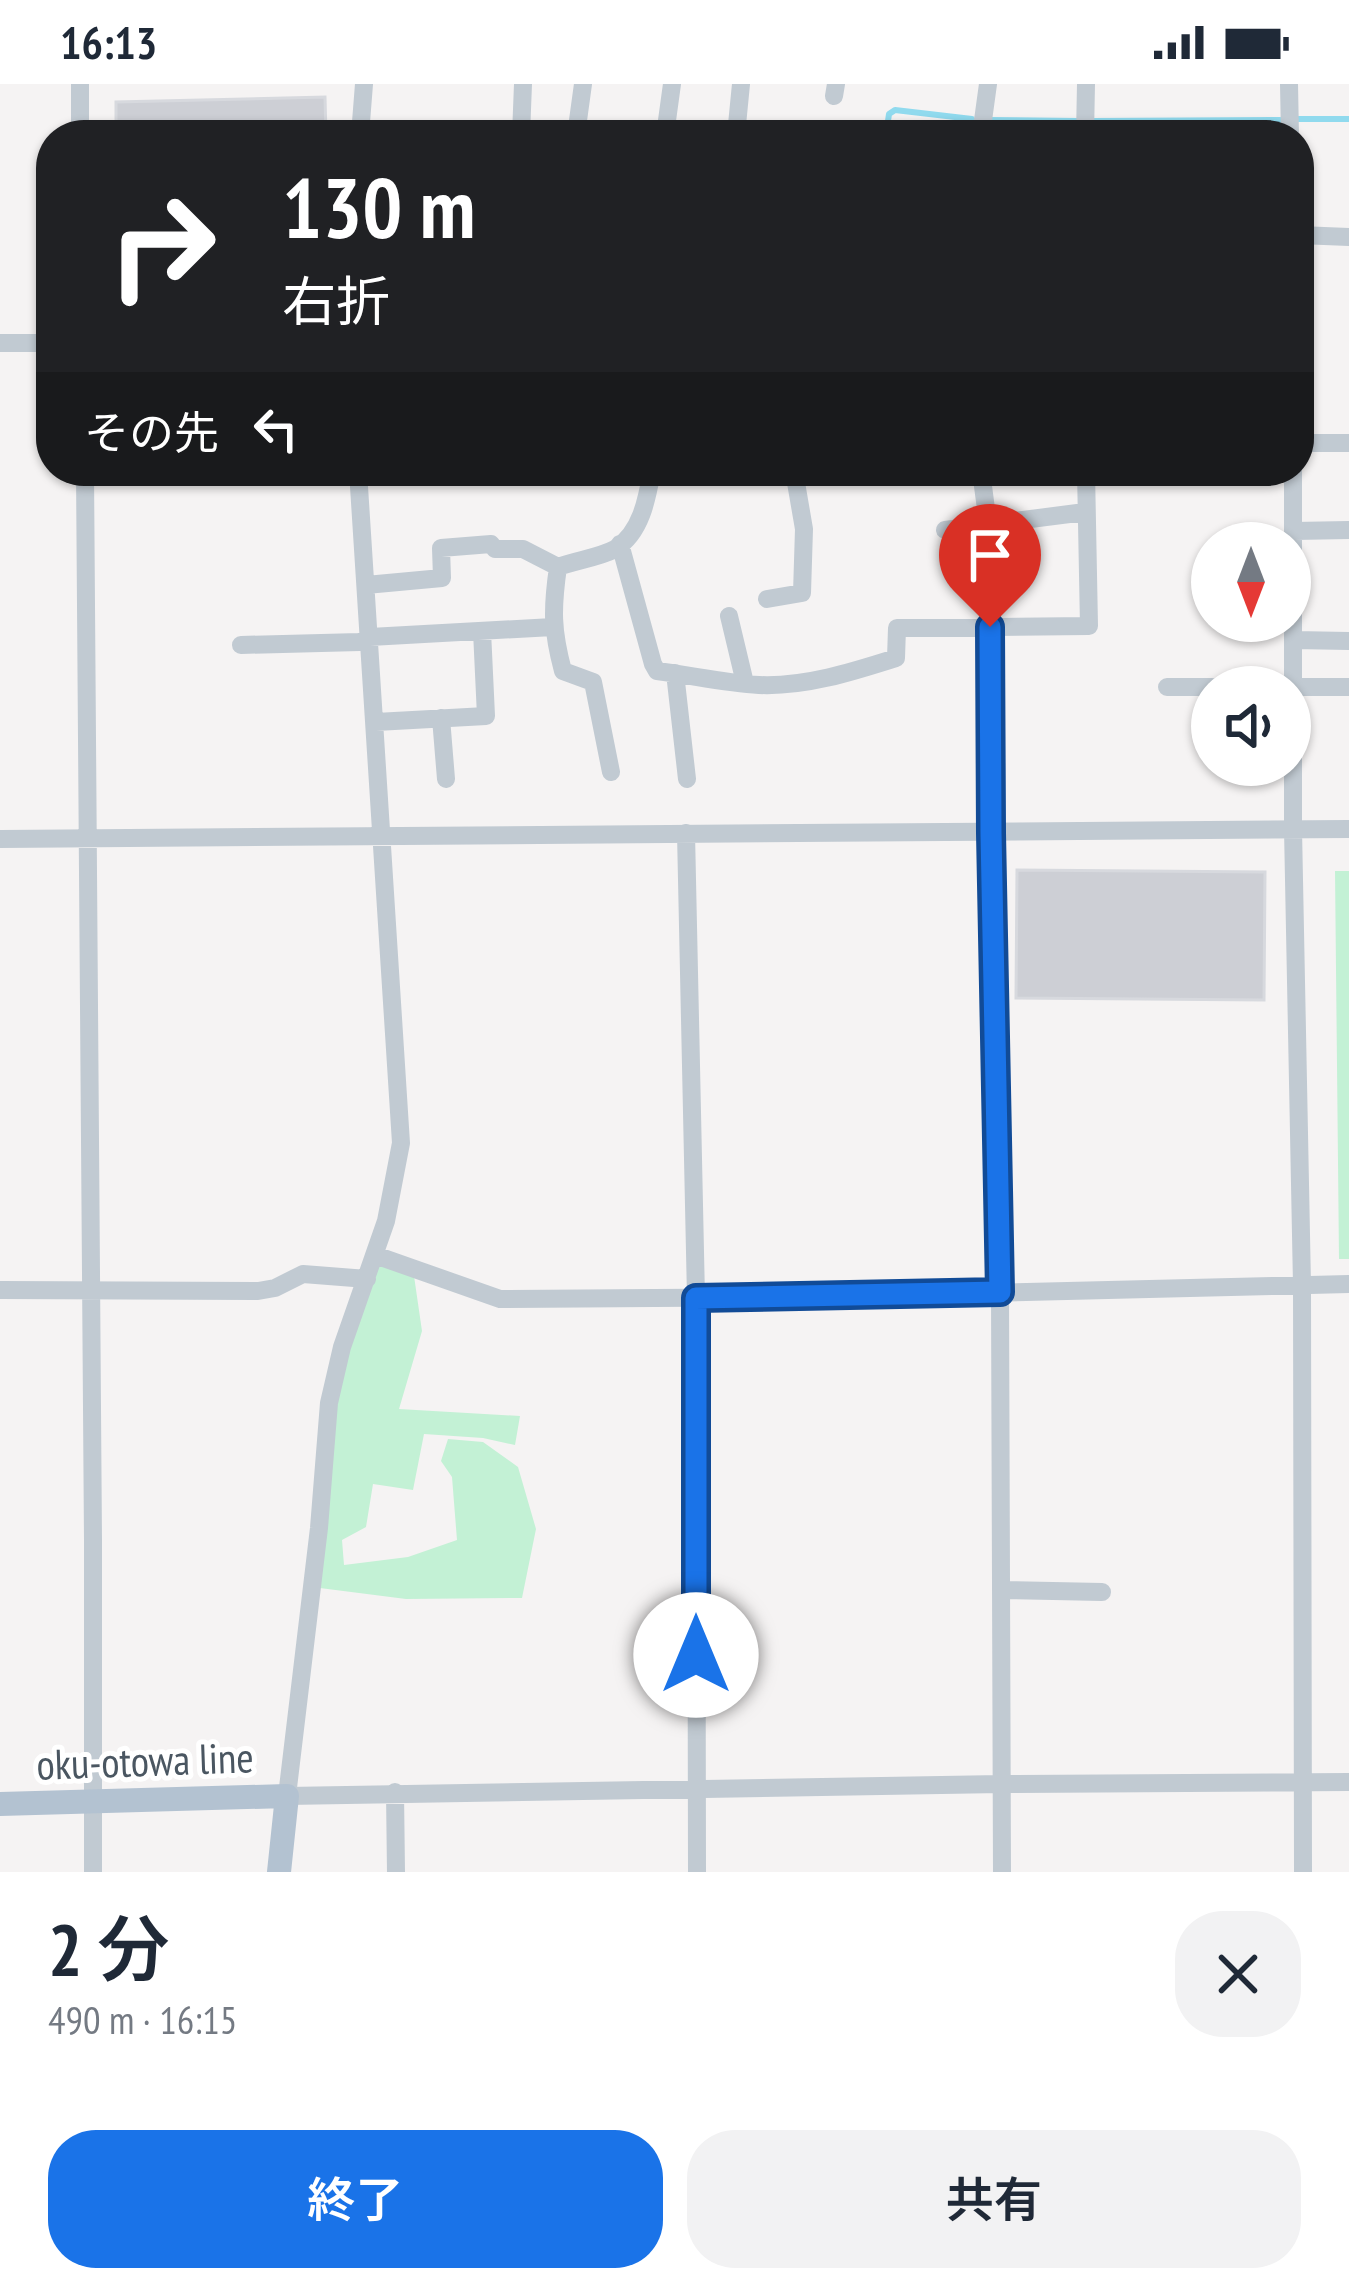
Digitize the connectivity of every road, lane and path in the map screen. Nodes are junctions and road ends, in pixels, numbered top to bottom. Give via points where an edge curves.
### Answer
1 (80, 84) edge
2 (364, 84) edge
3 (523, 84) edge
4 (583, 84) edge
5 (672, 84) edge
6 (741, 84) edge
7 (988, 84) edge
8 (1086, 84) edge
9 (1289, 84) edge
10 (80, 120) edge
11 (361, 120) edge
12 (522, 120) edge
13 (578, 120) edge
14 (667, 120) edge
15 (737, 120) edge
16 (983, 120) edge
17 (1085, 120) edge
18 (1290, 120) edge
19 (1314, 236) edge
20 (1349, 237) edge
21 (0, 343) edge
22 (36, 343) edge
23 (1314, 443) edge
24 (1349, 443) edge
25 (85, 486) edge
26 (359, 486) edge
27 (648, 486) edge
28 (797, 486) edge
29 (983, 486) edge
30 (1086, 486) edge
31 (1293, 486) edge
32 (1085, 512) junction
33 (1294, 522) edge
34 (988, 524) junction
35 (946, 530) dead end
36 (1349, 530) edge
37 (1311, 531) edge
38 (620, 544) junction
39 (558, 567) junction
40 (366, 585) junction
41 (766, 598) dead end
42 (729, 616) dead end
43 (553, 627) junction
44 (990, 627) junction
45 (482, 631) junction
46 (370, 638) junction
47 (1311, 640) edge
48 (1349, 640) edge
49 (241, 645) dead end
50 (675, 673) junction
51 (745, 683) junction
52 (1349, 686) edge
53 (1167, 687) dead end
54 (1191, 687) edge
55 (1311, 687) edge
56 (440, 718) junction
57 (376, 722) junction
58 (611, 772) dead end
59 (446, 779) dead end
60 (687, 779) dead end
61 (1293, 786) edge
62 (1349, 829) edge
63 (1293, 830) junction
64 (686, 833) junction
65 (991, 833) junction
66 (383, 837) junction
67 (87, 838) junction
68 (0, 839) edge
69 (375, 1255) junction
70 (367, 1279) junction
71 (1349, 1284) edge
72 (1302, 1285) junction
73 (90, 1289) junction
74 (0, 1290) edge
75 (1000, 1292) junction
76 (696, 1298) junction
77 (1000, 1591) junction
78 (1102, 1592) dead end
79 (1302, 1782) junction
80 (1349, 1782) edge
81 (1001, 1784) junction
82 (696, 1789) junction
83 (395, 1792) junction
84 (287, 1796) junction
85 (91, 1801) junction
86 (0, 1804) edge
87 (93, 1872) edge
88 (279, 1872) edge
89 (396, 1872) edge
90 (697, 1872) edge
91 (1002, 1872) edge
92 (1303, 1872) edge

1 - 10 street
2 - 11 street
3 - 12 street
4 - 13 street
5 - 14 street
6 - 15 street
7 - 16 street
8 - 17 street
9 - 18 street
19 - 20 street
21 - 22 street
23 - 24 street
25 - 67 street
26 - 40 street
27 - 38 street via 640,519
28 - 41 street via 802,593
29 - 34 street
30 - 32 street
31 - 33 street
32 - 34 street
32 - 44 street via 1089,626
34 - 35 street
34 - 44 street
36 - 37 street
38 - 39 street
38 - 50 street via 652,664
39 - 40 street via 523,549 441,548 442,578
39 - 43 street
40 - 46 street
42 - 51 street
43 - 45 street
43 - 58 street via 563,671 593,682
44 - 51 street via 897,628 896,658 807,681
44 - 65 street
45 - 46 street
45 - 56 street via 486,716
46 - 49 street
46 - 57 street
47 - 48 street
50 - 51 street
50 - 60 street
52 - 55 street
53 - 54 street
56 - 57 street
56 - 59 street
57 - 66 street
61 - 63 street
62 - 63 street
63 - 65 street
63 - 72 street
64 - 65 street
64 - 66 street
64 - 76 street
65 - 75 street
66 - 67 street
66 - 69 street via 401,1143
67 - 68 street
67 - 73 street
69 - 70 street
69 - 76 street via 500,1299
70 - 73 street via 303,1274 258,1291
70 - 84 street via 329,1403
71 - 72 street
72 - 75 street
72 - 79 street
73 - 74 street
73 - 85 street
75 - 76 street
75 - 77 street
76 - 82 street
77 - 78 street
77 - 81 street
79 - 80 street
79 - 81 street
79 - 92 street
81 - 82 street
81 - 91 street
82 - 83 street
82 - 90 street
83 - 84 street
83 - 89 street
84 - 85 main road, oku-otowa line
84 - 88 main road, oku-otowa line
85 - 86 main road, oku-otowa line
85 - 87 street

